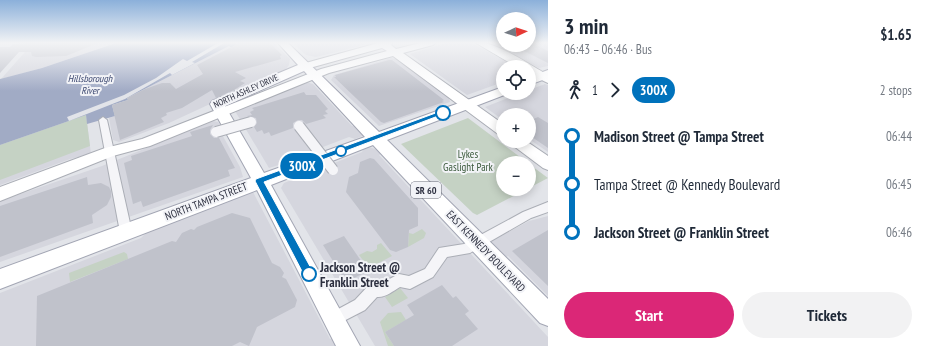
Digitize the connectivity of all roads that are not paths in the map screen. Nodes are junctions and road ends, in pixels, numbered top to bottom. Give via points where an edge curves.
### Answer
1 (299, 59) edge
2 (342, 59) edge
3 (367, 59) edge
4 (404, 59) edge
5 (310, 71) junction
6 (536, 72) edge
7 (546, 77) edge
8 (536, 79) edge
9 (496, 93) edge
10 (466, 104) junction
11 (220, 108) junction
12 (103, 120) dead end
13 (250, 122) dead end
14 (299, 126) dead end
15 (496, 126) edge
16 (216, 132) dead end
17 (376, 138) junction
18 (526, 148) edge
19 (110, 152) junction
20 (548, 164) edge
21 (333, 170) dead end
22 (259, 181) junction
23 (0, 194) edge
24 (548, 207) edge
25 (126, 232) junction
26 (477, 242) junction
27 (0, 279) edge
28 (548, 315) edge
29 (334, 319) junction
30 (348, 346) edge

1 - 5 main road, SR 60
2 - 5 main road, NORTH ASHLEY DRIVE
3 - 5 main road
4 - 10 main road
5 - 11 main road, NORTH ASHLEY DRIVE
5 - 17 main road, EAST KENNEDY BOULEVARD / SR 60
6 - 7 main road
7 - 8 main road
9 - 10 main road, NORTH TAMPA STREET
10 - 15 main road
10 - 17 main road, NORTH TAMPA STREET
11 - 19 main road via 146,143
11 - 22 main road
12 - 19 street
13 - 16 street, bridge
14 - 21 street, bridge
17 - 22 main road, NORTH TAMPA STREET
17 - 26 main road, EAST KENNEDY BOULEVARD / SR 60
18 - 20 main road
19 - 23 main road
19 - 25 street
22 - 25 main road, NORTH TAMPA STREET
22 - 29 main road
24 - 26 street via 527,215
25 - 27 main road, NORTH TAMPA STREET
26 - 28 main road, EAST KENNEDY BOULEVARD / SR 60
26 - 29 street via 466,249 443,252 429,273 410,283 399,280 381,291 374,290 360,305
29 - 30 main road

